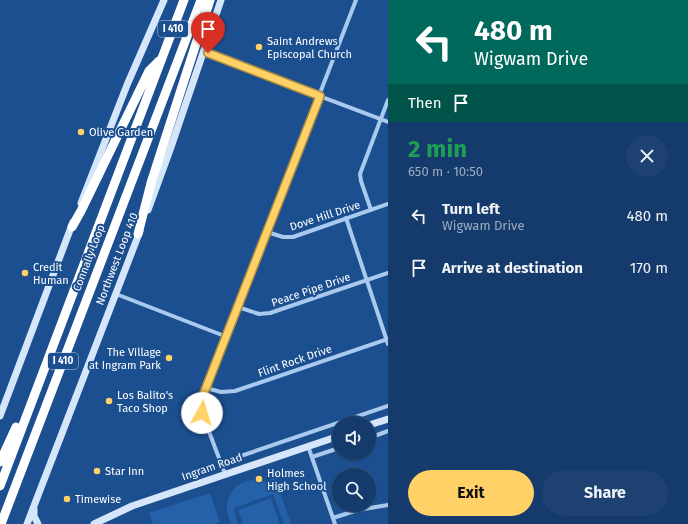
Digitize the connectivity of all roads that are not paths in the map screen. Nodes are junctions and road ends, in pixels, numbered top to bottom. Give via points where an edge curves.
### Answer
1 (164, 0) edge
2 (184, 0) edge
3 (201, 0) edge
4 (210, 0) edge
5 (221, 0) edge
6 (356, 0) edge
7 (203, 52) junction
8 (161, 58) junction
9 (320, 96) junction
10 (388, 100) edge
11 (381, 119) junction
12 (388, 122) edge
13 (388, 204) edge
14 (371, 210) junction
15 (346, 218) junction
16 (72, 227) junction
17 (267, 232) junction
18 (138, 234) junction
19 (388, 273) edge
20 (366, 280) junction
21 (116, 294) junction
22 (238, 307) junction
23 (227, 337) junction
24 (388, 341) edge
25 (206, 388) junction
26 (37, 389) junction
27 (388, 406) edge
28 (0, 416) edge
29 (388, 419) edge
30 (376, 423) edge
31 (388, 431) edge
32 (376, 435) edge
33 (332, 438) edge
34 (308, 446) junction
35 (332, 450) edge
36 (312, 457) junction
37 (0, 462) edge
38 (220, 462) junction
39 (225, 474) junction
40 (0, 486) edge
41 (34, 505) junction
42 (388, 505) edge
43 (333, 518) junction
44 (0, 524) edge
45 (27, 524) edge
46 (38, 524) edge
47 (94, 524) edge
48 (335, 524) edge

1 - 16 main road
2 - 8 highway, Connally Loop / I 410
3 - 44 highway, Connally Loop / I 410
4 - 18 highway via 151,183
5 - 7 main road, Northwest Loop 410
6 - 9 street
7 - 9 street
7 - 18 main road, Northwest Loop 410 via 168,156
8 - 16 highway via 149,71
8 - 26 highway, Connally Loop / I 410
9 - 11 street
9 - 17 street
10 - 11 street
11 - 12 street
11 - 14 street via 360,174
13 - 14 street, Dove Hill Drive
14 - 15 street, Dove Hill Drive
15 - 17 street, Dove Hill Drive via 293,236 283,237
15 - 20 street
16 - 28 main road
17 - 22 street
18 - 21 main road, Northwest Loop 410
19 - 20 street, Peace Pipe Drive
20 - 22 street, Peace Pipe Drive via 270,313 259,314
20 - 24 street
21 - 23 street
21 - 41 main road, Northwest Loop 410
22 - 23 street
23 - 25 street
24 - 25 street, Flint Rock Drive via 235,391 222,392
25 - 38 street via 202,398 202,410
26 - 37 highway via 17,424
26 - 40 highway, Connally Loop / I 410
27 - 38 street, Ingram Road
29 - 30 main road
31 - 32 street
33 - 34 main road, Ingram Road
34 - 36 street
34 - 39 main road, Ingram Road
35 - 36 street
36 - 43 street
38 - 39 street
39 - 47 main road, Ingram Road via 132,506
41 - 45 main road, Northwest Loop 410
41 - 46 main road
42 - 43 street via 358,510
43 - 48 street

